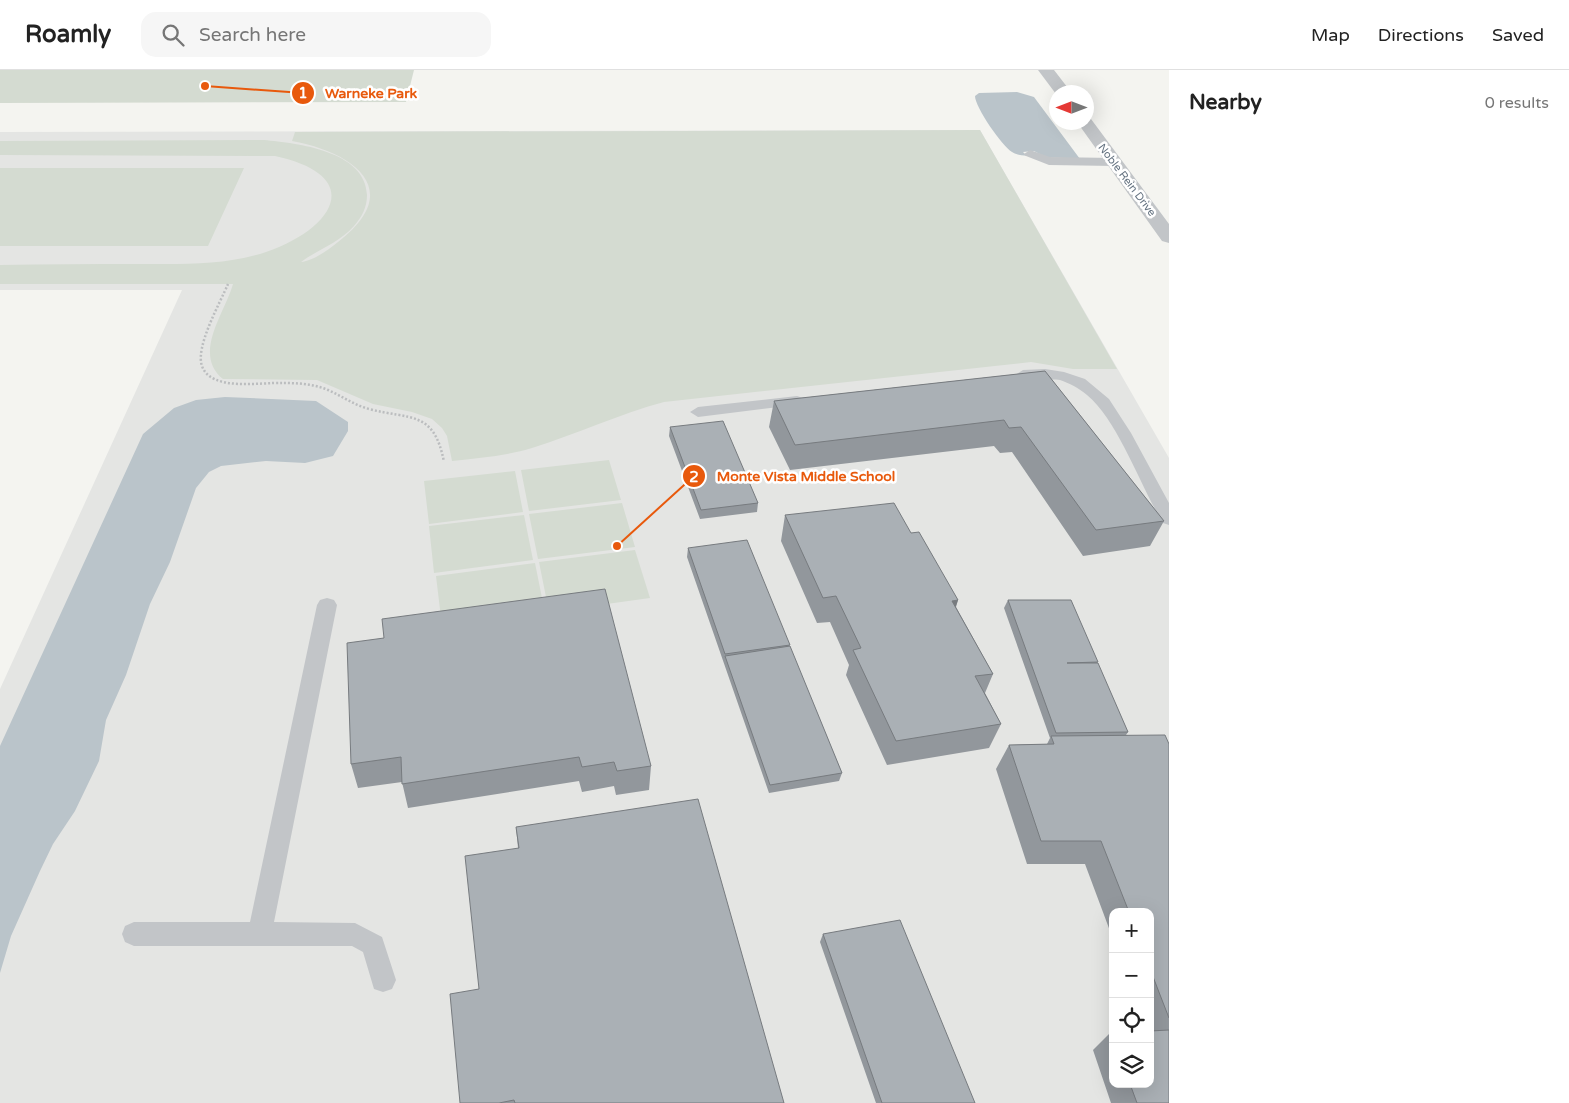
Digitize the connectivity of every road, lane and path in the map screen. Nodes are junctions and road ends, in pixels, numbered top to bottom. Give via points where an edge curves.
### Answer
1 (1046, 70) edge
2 (1057, 85) edge
3 (1091, 130) edge
4 (1030, 154) dead end
5 (1114, 162) junction
6 (1166, 229) edge
7 (228, 284) dead end
8 (1009, 376) edge
9 (814, 399) edge
10 (698, 412) dead end
11 (444, 462) dead end
12 (1169, 520) edge
13 (328, 605) dead end
14 (260, 933) junction
15 (134, 934) dead end
16 (383, 980) dead end

1 - 2 street
3 - 5 street, Noble Rein Drive
4 - 5 lane via 1049,161
5 - 6 street, Noble Rein Drive
7 - 11 path via 201,350 203,372 224,384 313,385 368,409 414,418 431,426 438,434
8 - 12 lane via 1064,376 1084,385 1101,399
9 - 10 lane
13 - 14 lane
14 - 15 lane
14 - 16 lane via 356,935 373,945

